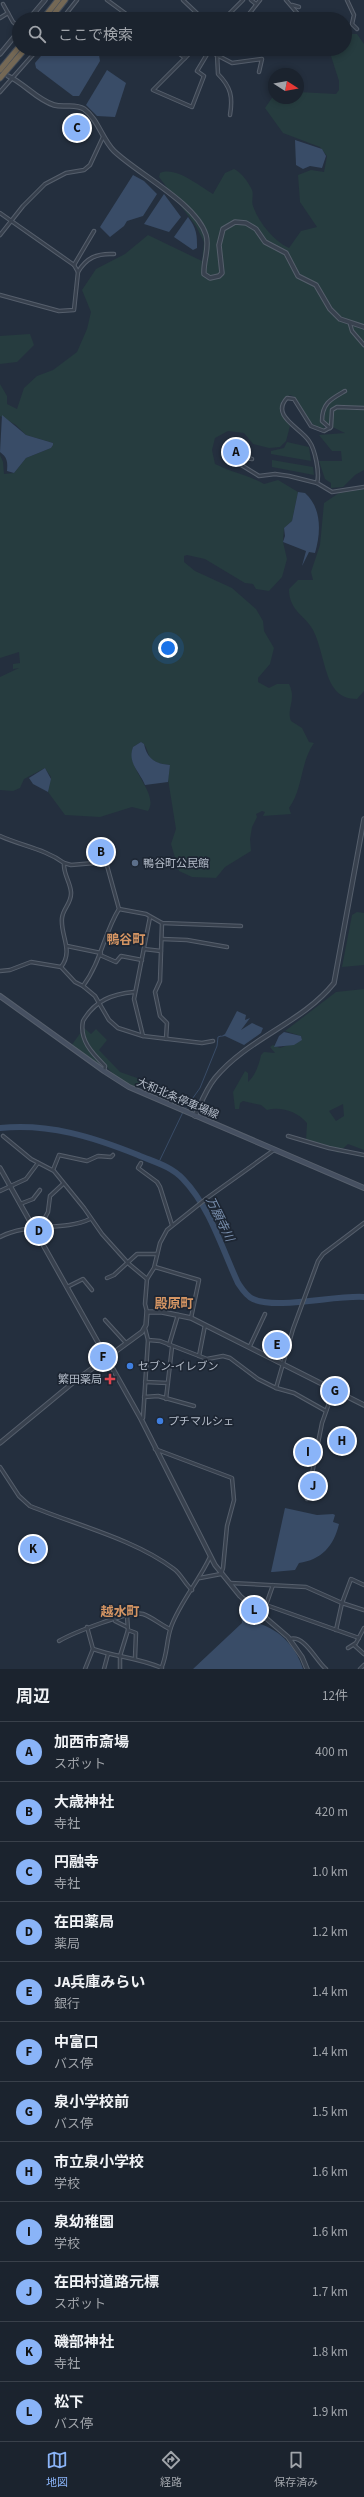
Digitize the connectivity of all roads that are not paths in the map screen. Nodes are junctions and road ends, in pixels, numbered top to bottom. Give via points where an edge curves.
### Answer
1 (45, 0) edge
2 (58, 0) edge
3 (65, 0) edge
4 (77, 0) edge
5 (107, 0) edge
6 (183, 0) edge
7 (243, 0) edge
8 (250, 0) edge
9 (260, 0) edge
10 (286, 0) edge
11 (347, 0) edge
12 (3, 4) dead end
13 (256, 4) junction
14 (292, 5) junction
15 (299, 7) dead end
16 (8, 12) junction
17 (35, 12) edge
18 (49, 12) edge
19 (56, 12) edge
20 (68, 12) edge
21 (123, 12) edge
22 (196, 12) edge
23 (231, 12) edge
24 (251, 12) edge
25 (297, 12) edge
26 (0, 18) edge
27 (12, 20) edge
28 (357, 29) dead end
29 (12, 39) edge
30 (0, 54) edge
31 (12, 56) edge
32 (19, 56) edge
33 (32, 56) edge
34 (182, 56) edge
35 (206, 56) edge
36 (217, 56) edge
37 (220, 56) edge
38 (185, 58) joint
39 (0, 70) edge
40 (259, 72) dead end
41 (8, 76) dead end
42 (0, 78) edge
43 (13, 79) junction
44 (0, 92) edge
45 (230, 115) dead end
46 (103, 136) junction
47 (0, 213) edge
48 (12, 220) junction
49 (94, 231) dead end
50 (0, 235) edge
51 (114, 254) dead end
52 (74, 265) junction
53 (78, 272) junction
54 (0, 295) edge
55 (350, 324) junction
56 (364, 327) edge
57 (364, 346) edge
58 (345, 391) dead end
59 (364, 408) edge
60 (330, 428) junction
61 (252, 459) dead end
62 (317, 483) junction
63 (364, 487) edge
64 (364, 819) edge
65 (0, 836) edge
66 (64, 863) junction
67 (119, 909) junction
68 (150, 917) junction
69 (162, 923) junction
70 (241, 926) dead end
71 (162, 939) junction
72 (67, 946) junction
73 (227, 947) dead end
74 (144, 949) junction
75 (161, 951) junction
76 (100, 954) junction
77 (142, 960) junction
78 (61, 967) junction
79 (0, 971) edge
80 (83, 986) junction
81 (135, 992) junction
82 (0, 996) edge
83 (99, 1003) junction
84 (143, 1036) junction
85 (166, 1039) junction
86 (214, 1041) dead end
87 (104, 1072) junction
88 (195, 1116) junction
89 (3, 1136) dead end
90 (288, 1136) dead end
91 (274, 1150) junction
92 (113, 1155) dead end
93 (364, 1155) edge
94 (38, 1163) junction
95 (141, 1163) dead end
96 (0, 1168) edge
97 (53, 1170) junction
98 (64, 1184) junction
99 (10, 1187) junction
100 (364, 1188) edge
101 (40, 1190) dead end
102 (0, 1191) edge
103 (20, 1205) junction
104 (90, 1219) junction
105 (364, 1223) edge
106 (172, 1225) junction
107 (40, 1227) junction
108 (33, 1228) junction
109 (0, 1237) edge
110 (157, 1254) junction
111 (127, 1262) junction
112 (155, 1267) junction
113 (107, 1278) dead end
114 (147, 1279) junction
115 (66, 1288) junction
116 (92, 1290) dead end
117 (147, 1312) junction
118 (178, 1314) junction
119 (265, 1314) dead end
120 (191, 1318) junction
121 (105, 1320) dead end
122 (206, 1325) junction
123 (145, 1328) junction
124 (148, 1340) junction
125 (126, 1343) junction
126 (171, 1346) junction
127 (250, 1346) junction
128 (199, 1356) junction
129 (106, 1358) junction
130 (284, 1363) junction
131 (145, 1382) junction
132 (168, 1383) junction
133 (276, 1388) junction
134 (334, 1388) junction
135 (144, 1397) junction
136 (166, 1399) junction
137 (364, 1405) edge
138 (194, 1406) dead end
139 (326, 1411) junction
140 (141, 1420) junction
141 (0, 1443) edge
142 (155, 1449) junction
143 (0, 1467) edge
144 (307, 1499) dead end
145 (210, 1557) junction
146 (221, 1574) junction
147 (200, 1578) junction
148 (230, 1583) junction
149 (273, 1585) junction
150 (364, 1585) edge
151 (192, 1590) junction
152 (342, 1603) junction
153 (266, 1605) junction
154 (364, 1610) edge
155 (260, 1614) junction
156 (127, 1616) junction
157 (114, 1620) junction
158 (87, 1627) junction
159 (128, 1628) junction
160 (170, 1628) junction
161 (364, 1628) edge
162 (336, 1630) junction
163 (359, 1638) junction
164 (290, 1639) junction
165 (59, 1641) dead end
166 (354, 1645) junction
167 (348, 1648) dead end
168 (93, 1649) junction
169 (108, 1654) junction
170 (364, 1654) edge
171 (120, 1656) junction
172 (135, 1658) junction
173 (364, 1665) edge
174 (161, 1668) edge
175 (85, 1669) edge
176 (104, 1669) edge
177 (120, 1669) edge
178 (307, 1669) edge
179 (326, 1669) edge
180 (360, 1669) edge

1 - 17 street
2 - 18 highway
3 - 19 highway
4 - 20 street
5 - 21 street
6 - 22 street
7 - 23 street
8 - 13 street
9 - 13 street
10 - 14 street
11 - 28 street via 354,15 352,24
12 - 16 street
13 - 24 street
14 - 15 street
14 - 25 street
16 - 26 street
16 - 27 street
29 - 30 street
31 - 39 highway
32 - 42 highway
33 - 43 street
34 - 38 street
35 - 38 street via 197,71 204,76 192,107 153,90
36 - 45 street via 218,74 231,92
37 - 40 street via 232,63 262,59
41 - 43 street
43 - 44 street
43 - 46 street via 54,105 76,106 86,110
46 - 48 street via 90,165 84,170 66,173 45,184 34,193
46 - 55 street via 113,150 170,193 199,222 206,235 204,274 214,279 222,273 219,245 224,228 235,222 246,223 256,229 265,242 286,253 298,276 316,285 330,309
47 - 48 street
48 - 50 street
48 - 52 street
49 - 52 street
51 - 53 street via 94,256
52 - 53 street
53 - 54 street via 74,310 59,311
55 - 56 street
55 - 57 street via 352,331
58 - 60 street via 327,402 324,407 322,422
59 - 60 street via 337,407 332,410
60 - 62 street via 324,431 311,426 294,399 287,398 283,402 285,418 311,443 318,473
61 - 62 street via 242,457 238,463 260,476 275,474
62 - 63 street via 332,492
64 - 88 street via 334,983 324,996 304,1012 223,1070 211,1084
65 - 66 street via 39,851 50,852
66 - 67 street via 71,865 106,862
66 - 72 street via 64,872 71,893 71,900 62,919
67 - 68 street
67 - 76 street via 110,923
68 - 69 street
68 - 74 street
69 - 70 street
69 - 71 street
71 - 73 street via 187,940
71 - 75 street
72 - 76 street
72 - 78 street via 65,961
74 - 75 street
74 - 77 street
75 - 85 street via 160,981 155,992 160,1016 167,1023
76 - 77 street via 116,962 121,956
76 - 80 street
77 - 81 street
78 - 79 street via 31,962
78 - 80 street via 75,982
80 - 83 street
81 - 83 street via 113,994
81 - 84 street via 134,999
82 - 87 main road, 大和北条停車場線
83 - 84 street via 109,1020 118,1028
83 - 87 street via 84,1019 82,1025 84,1040 105,1066
84 - 85 street
85 - 86 street
87 - 88 main road, 大和北条停車場線 via 129,1087
88 - 91 main road, 大和北条停車場線
89 - 94 street
90 - 93 street
91 - 100 main road, 大和北条停車場線
91 - 106 street
92 - 97 street via 98,1156 87,1161 59,1155
94 - 97 street
94 - 99 street via 30,1175
95 - 106 street via 138,1168 160,1187
96 - 99 street
97 - 98 street
98 - 104 street
98 - 107 street via 50,1196 48,1212
99 - 102 street
99 - 103 street
101 - 103 street via 33,1199
103 - 108 street
104 - 107 street via 75,1225
104 - 111 street
105 - 130 street via 322,1254 305,1295
106 - 110 street via 163,1235
107 - 108 street
108 - 109 street via 11,1231
108 - 115 street
110 - 111 street via 141,1252
110 - 112 street
111 - 113 street via 114,1276
111 - 114 street
112 - 114 street
112 - 120 street via 199,1280
114 - 117 street
115 - 116 street via 84,1279
115 - 129 street
117 - 118 street
117 - 123 street
118 - 120 street
118 - 126 street
119 - 127 street
120 - 122 street
121 - 125 street
122 - 127 street
122 - 128 street
123 - 124 street
123 - 125 street
124 - 126 street via 160,1341
124 - 131 street
125 - 129 street
126 - 128 street
126 - 132 street
127 - 130 street
128 - 133 street via 207,1359 223,1356 230,1358 258,1379
129 - 140 street
129 - 141 street
130 - 133 street
130 - 134 street
131 - 132 street
131 - 135 street
132 - 136 street
133 - 139 street via 294,1394
134 - 137 street
134 - 139 street
135 - 136 street via 158,1396
135 - 140 street
136 - 138 street
139 - 144 street
140 - 142 street
142 - 145 street
142 - 146 street via 232,1478 234,1500 227,1526
143 - 151 street via 18,1496 30,1506 150,1555 176,1571
145 - 146 street
145 - 147 street
146 - 147 street
146 - 148 street
147 - 151 street
148 - 149 street
148 - 155 street
149 - 152 street via 312,1588
149 - 153 street
150 - 152 street via 351,1579
151 - 160 street
152 - 154 street
152 - 162 street
153 - 155 street
153 - 162 street
155 - 164 street
156 - 157 street
156 - 159 street
156 - 160 street via 132,1612 144,1614
157 - 158 street
157 - 159 street
158 - 165 street
158 - 168 street
159 - 171 street
159 - 172 street via 136,1633
160 - 174 street via 169,1647
161 - 163 street
162 - 163 street
163 - 166 street
164 - 178 street
164 - 179 street via 300,1641 309,1648
166 - 167 street
166 - 170 street
168 - 169 street
168 - 175 street
169 - 171 street
169 - 176 street
171 - 172 street
171 - 177 street
172 - 174 street
173 - 180 street

